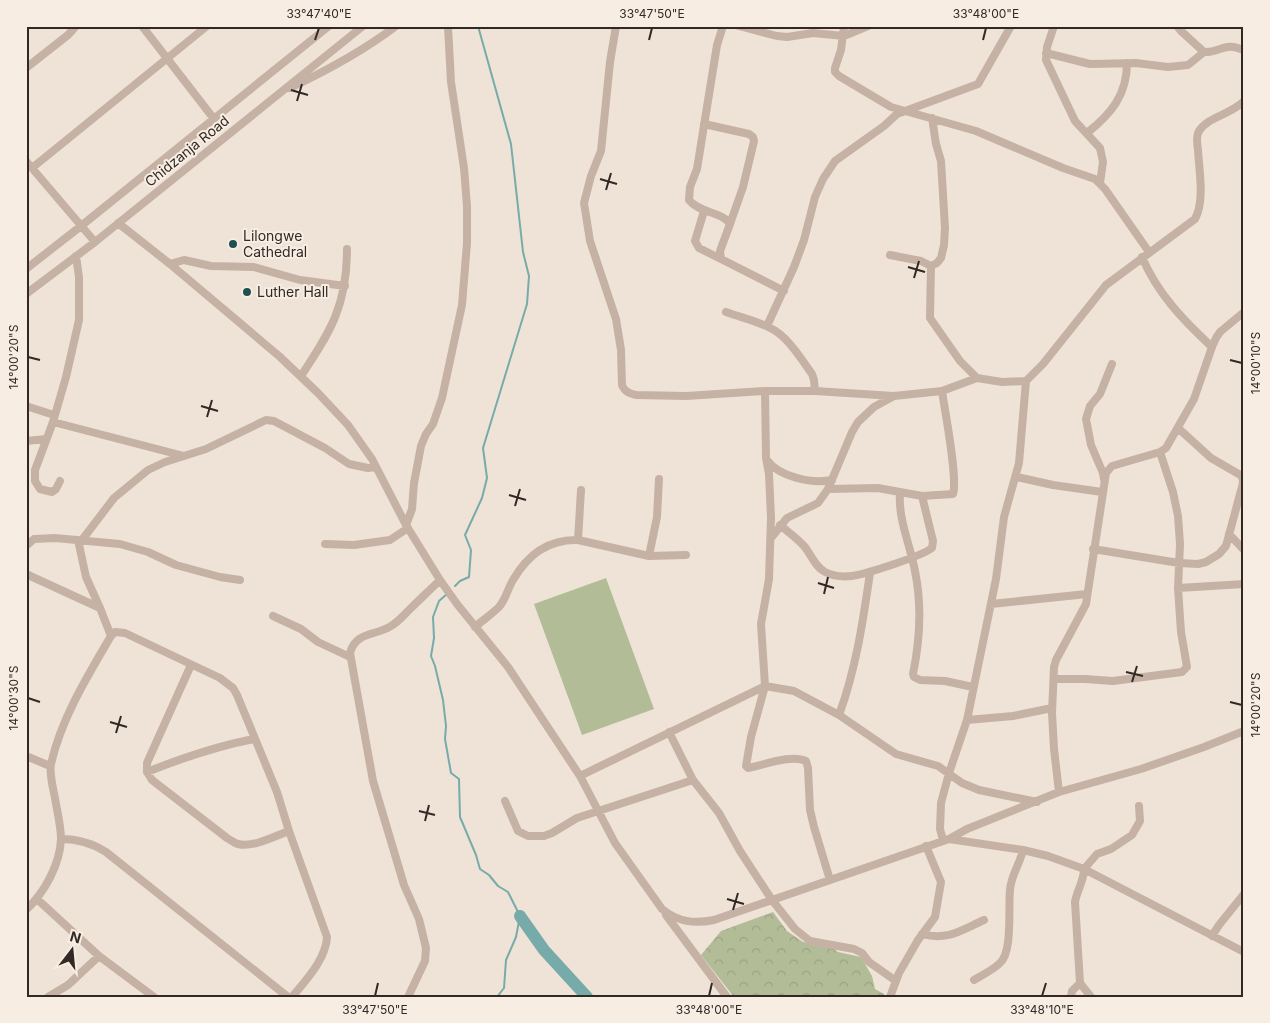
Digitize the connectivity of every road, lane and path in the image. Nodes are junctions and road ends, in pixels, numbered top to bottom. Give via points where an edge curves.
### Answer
1 (76, 26) edge
2 (142, 26) edge
3 (206, 26) edge
4 (329, 26) edge
5 (363, 26) edge
6 (396, 26) edge
7 (448, 26) edge
8 (616, 26) edge
9 (724, 26) edge
10 (739, 26) edge
11 (844, 26) edge
12 (868, 26) edge
13 (1011, 26) edge
14 (1054, 26) edge
15 (1177, 26) edge
16 (844, 36) junction
17 (1243, 50) edge
18 (1204, 52) junction
19 (1046, 53) junction
20 (167, 59) junction
21 (1127, 63) junction
22 (26, 68) edge
23 (279, 93) junction
24 (1244, 101) edge
25 (904, 111) junction
26 (932, 118) junction
27 (214, 119) junction
28 (704, 124) junction
29 (1087, 133) junction
30 (28, 165) edge
31 (1100, 184) junction
32 (704, 211) junction
33 (118, 223) junction
34 (730, 224) junction
35 (81, 226) junction
36 (94, 242) junction
37 (347, 249) dead end
38 (1149, 252) junction
39 (890, 255) dead end
40 (76, 256) junction
41 (1142, 257) junction
42 (721, 259) junction
43 (170, 264) junction
44 (931, 266) junction
45 (26, 269) edge
46 (345, 286) junction
47 (784, 291) junction
48 (26, 294) edge
49 (726, 312) dead end
50 (1244, 312) edge
51 (767, 326) junction
52 (1212, 347) junction
53 (1112, 364) dead end
54 (301, 376) junction
55 (977, 378) junction
56 (1026, 381) junction
57 (765, 391) junction
58 (815, 391) junction
59 (942, 392) junction
60 (894, 396) junction
61 (26, 406) edge
62 (53, 418) junction
63 (1178, 428) junction
64 (46, 439) junction
65 (26, 441) edge
66 (1160, 452) junction
67 (184, 456) junction
68 (766, 458) junction
69 (376, 466) junction
70 (1016, 476) junction
71 (659, 479) dead end
72 (832, 480) junction
73 (60, 481) dead end
74 (1104, 481) junction
75 (828, 489) junction
76 (581, 490) dead end
77 (900, 492) junction
78 (1102, 492) junction
79 (922, 496) junction
80 (780, 525) junction
81 (407, 527) junction
82 (1230, 534) junction
83 (771, 538) junction
84 (80, 540) junction
85 (578, 540) junction
86 (325, 544) dead end
87 (26, 546) edge
88 (1093, 550) junction
89 (1244, 550) edge
90 (649, 556) junction
91 (686, 556) dead end
92 (912, 557) junction
93 (1179, 563) junction
94 (870, 572) junction
95 (26, 574) edge
96 (240, 580) dead end
97 (440, 580) junction
98 (1244, 584) edge
99 (1178, 588) junction
100 (1087, 594) junction
101 (991, 604) junction
102 (100, 608) junction
103 (273, 616) dead end
104 (475, 626) junction
105 (111, 636) junction
106 (350, 657) junction
107 (191, 665) junction
108 (1054, 679) junction
109 (765, 686) junction
110 (973, 687) junction
111 (1052, 708) junction
112 (839, 715) junction
113 (967, 720) junction
114 (1244, 731) edge
115 (669, 732) junction
116 (254, 739) junction
117 (26, 756) edge
118 (50, 766) junction
119 (147, 772) junction
120 (948, 773) junction
121 (580, 776) junction
122 (693, 780) junction
123 (1060, 792) junction
124 (505, 801) dead end
125 (1037, 802) junction
126 (1139, 806) dead end
127 (598, 812) junction
128 (289, 831) junction
129 (61, 839) junction
130 (946, 840) junction
131 (926, 846) junction
132 (1023, 850) junction
133 (1084, 869) junction
134 (830, 880) junction
135 (1244, 894) edge
136 (37, 899) junction
137 (772, 900) junction
138 (662, 909) junction
139 (26, 910) edge
140 (984, 920) dead end
141 (922, 934) junction
142 (1212, 936) junction
143 (1244, 952) edge
144 (99, 956) junction
145 (974, 980) dead end
146 (896, 981) junction
147 (1080, 983) junction
148 (48, 997) edge
149 (154, 997) edge
150 (290, 997) edge
151 (408, 997) edge
152 (727, 997) edge
153 (890, 997) edge
154 (1071, 997) edge
155 (1091, 997) edge

1 - 22 street
2 - 20 street
3 - 20 street
4 - 27 street
5 - 23 street, Chidzanja Road
6 - 23 street via 349,58
7 - 81 street via 451,82 464,168 467,243 462,304 442,398 421,446
8 - 57 street via 600,151 584,203 590,241 616,319 624,390 666,396
9 - 28 street via 717,45
10 - 16 street via 787,37 813,33
11 - 16 street
12 - 16 street
13 - 25 street via 978,84
14 - 19 street
15 - 18 street
16 - 25 street via 835,72 891,107
17 - 18 street via 1226,46
18 - 21 street via 1182,66 1168,68
19 - 21 street via 1090,64
19 - 29 street via 1052,75 1075,121
20 - 27 street
20 - 30 street
21 - 29 street via 1127,78 1112,110
23 - 33 street, Chidzanja Road
24 - 38 street via 1199,132 1198,213 1190,223
25 - 26 street
25 - 47 street via 835,161 823,179
26 - 31 street via 994,138
26 - 44 street via 941,161 945,228 941,258
27 - 35 street
28 - 32 street via 698,169 688,200
28 - 34 street via 753,137 743,187
29 - 31 street via 1100,148 1103,162
30 - 35 street
31 - 38 street
32 - 34 street via 727,219
32 - 42 street via 695,241 699,248
33 - 36 street, Chidzanja Road
33 - 43 street
34 - 42 street via 720,251
35 - 36 street
35 - 45 street
36 - 40 street, Chidzanja Road
37 - 46 street
38 - 41 street
39 - 44 street
40 - 48 street, Chidzanja Road
40 - 62 street via 79,320
41 - 52 street via 1166,298
41 - 56 street via 1106,285
42 - 47 street
43 - 46 street via 184,260 211,266 254,268 300,280
43 - 54 street
44 - 55 street via 930,318 960,361
46 - 54 street via 340,308
47 - 51 street
49 - 51 street
50 - 52 street via 1220,332
51 - 58 street via 786,339 808,369
52 - 63 street via 1194,399
53 - 74 street via 1086,420
54 - 69 street via 348,425
55 - 56 street
55 - 59 street
56 - 70 street
57 - 58 street
57 - 68 street
58 - 60 street
59 - 60 street
59 - 79 street via 954,492
60 - 72 street via 874,407 858,422
61 - 62 street
62 - 64 street
62 - 67 street
63 - 66 street
63 - 82 street via 1211,458 1242,476
64 - 65 street
64 - 73 street via 35,470 35,481 40,489 52,492
66 - 74 street via 1112,466
66 - 93 street via 1176,504
67 - 69 street via 270,420 349,464 368,468
67 - 84 street via 148,470 123,490
68 - 72 street via 774,468 799,479
68 - 83 street
69 - 81 street
70 - 78 street
70 - 101 street via 1004,517
71 - 90 street via 657,517
72 - 75 street
74 - 78 street
75 - 77 street via 878,488
75 - 80 street via 818,502 796,512
76 - 85 street
77 - 79 street
77 - 92 street via 900,513
78 - 88 street
79 - 92 street via 933,545 930,550
80 - 83 street
80 - 94 street via 826,572 850,576
81 - 86 street via 390,540 354,545
81 - 97 street
82 - 89 street
82 - 93 street via 1224,550 1206,562
83 - 109 street via 761,624
84 - 87 street via 39,538
84 - 96 street via 134,547 176,565
84 - 102 street via 86,577
85 - 90 street
85 - 104 street via 560,542 533,554 499,607
88 - 93 street
88 - 100 street
90 - 91 street
92 - 94 street
92 - 110 street via 919,602 919,642 914,677
93 - 99 street
94 - 112 street via 863,626
95 - 102 street
97 - 104 street
97 - 106 street via 396,623 359,638
98 - 99 street
99 - 108 street via 1187,663 1185,670 1112,680
100 - 101 street
100 - 108 street via 1082,612 1056,660
101 - 110 street
102 - 105 street
103 - 106 street
104 - 121 street via 508,667
105 - 107 street via 116,632 125,633
105 - 118 street via 78,695
106 - 151 street via 373,781 426,948 425,961
107 - 116 street via 220,678 233,688
107 - 119 street via 147,763
108 - 111 street
109 - 112 street via 794,691
109 - 115 street
109 - 134 street via 746,766 788,759 806,761 810,810
110 - 113 street
111 - 113 street
111 - 123 street
112 - 120 street via 896,754 930,763
113 - 120 street
114 - 123 street via 1141,769
115 - 121 street
115 - 122 street
116 - 119 street via 222,745
116 - 128 street via 277,792
117 - 118 street
118 - 129 street
119 - 128 street via 152,780 239,844 258,842
120 - 125 street via 979,790
120 - 130 street via 940,810 940,829
121 - 127 street
122 - 127 street
122 - 137 street via 719,813
123 - 125 street
124 - 127 street via 516,826 528,836 544,836 577,818
125 - 130 street
126 - 133 street via 1140,821 1132,835 1097,854
127 - 138 street via 615,843
128 - 150 street via 327,937 322,958
129 - 136 street via 54,868
129 - 150 street via 84,841 106,852
130 - 131 street
130 - 132 street
131 - 134 street
131 - 141 street via 941,882 935,917
132 - 133 street
132 - 145 street via 1012,876 1008,947 1002,962
133 - 142 street
133 - 147 street via 1075,902
134 - 137 street
135 - 142 street
136 - 139 street
136 - 144 street
137 - 138 street via 703,922 684,922
137 - 146 street via 795,929 810,941 862,952 869,962
138 - 152 street
140 - 141 street via 950,936 934,938
141 - 146 street
142 - 143 street
144 - 148 street via 68,985
144 - 149 street
146 - 153 street
147 - 154 street
147 - 155 street

